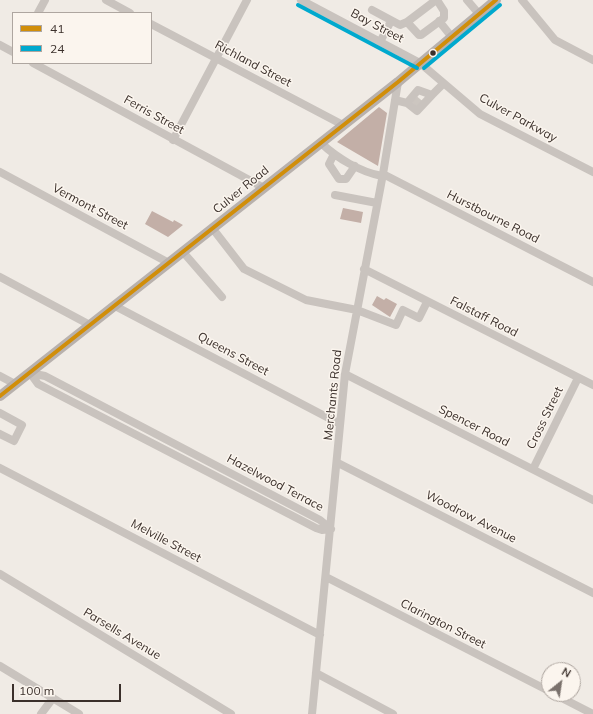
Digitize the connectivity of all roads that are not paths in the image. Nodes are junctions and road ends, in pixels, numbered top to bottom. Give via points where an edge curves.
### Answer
1 (45, 0) edge
2 (106, 0) edge
3 (247, 0) edge
4 (301, 0) edge
5 (436, 0) edge
6 (467, 0) edge
7 (496, 0) edge
8 (522, 0) edge
9 (372, 10) dead end
10 (39, 12) edge
11 (128, 12) edge
12 (479, 14) junction
13 (391, 21) junction
14 (407, 22) junction
15 (439, 22) junction
16 (152, 25) edge
17 (451, 36) junction
18 (380, 42) junction
19 (0, 45) edge
20 (12, 51) edge
21 (216, 58) junction
22 (593, 60) edge
23 (420, 63) junction
24 (35, 64) edge
25 (398, 82) junction
26 (443, 84) junction
27 (395, 100) junction
28 (343, 125) junction
29 (173, 140) junction
30 (321, 143) junction
31 (334, 154) junction
32 (355, 166) junction
33 (0, 172) edge
34 (593, 172) edge
35 (383, 175) junction
36 (264, 188) junction
37 (335, 195) dead end
38 (377, 203) junction
39 (213, 229) junction
40 (183, 252) junction
41 (169, 263) junction
42 (364, 269) junction
43 (0, 277) edge
44 (593, 282) edge
45 (222, 297) dead end
46 (427, 302) junction
47 (115, 306) junction
48 (357, 310) junction
49 (90, 325) junction
50 (30, 373) junction
51 (345, 374) junction
52 (0, 376) edge
53 (578, 378) junction
54 (15, 384) junction
55 (593, 386) edge
56 (0, 396) edge
57 (0, 413) edge
58 (340, 424) junction
59 (0, 434) edge
60 (194, 454) junction
61 (190, 462) junction
62 (338, 463) junction
63 (0, 468) edge
64 (533, 469) junction
65 (593, 500) edge
66 (330, 529) junction
67 (0, 574) edge
68 (326, 577) junction
69 (593, 593) edge
70 (320, 635) junction
71 (0, 666) edge
72 (316, 673) junction
73 (541, 688) edge
74 (53, 698) junction
75 (570, 702) edge
76 (41, 714) edge
77 (79, 714) edge
78 (231, 714) edge
79 (312, 714) edge
80 (393, 714) edge
81 (593, 714) edge

1 - 10 street
2 - 11 street
3 - 21 street
4 - 18 street, Bay Street
5 - 14 street
5 - 15 street via 445,14
6 - 12 street
7 - 12 main road, Culver Road
8 - 22 street via 555,40
9 - 13 street
12 - 17 main road, Culver Road
13 - 14 street via 400,25
13 - 18 street
14 - 15 street via 421,35
15 - 17 street
16 - 21 street, Richland Street
17 - 23 main road, Culver Road
18 - 23 street, Bay Street
19 - 20 street
21 - 28 street, Richland Street
21 - 29 street
23 - 25 main road, Culver Road
23 - 26 street, Culver Parkway
24 - 29 street, Ferris Street
25 - 27 street, Merchants Road
25 - 28 main road, Culver Road
26 - 27 street via 419,100
26 - 34 street, Culver Parkway via 480,114
27 - 35 street, Merchants Road
28 - 30 main road, Culver Road
29 - 36 street, Ferris Street
30 - 31 street, Hurstbourne Road
30 - 36 main road, Culver Road
31 - 32 street, Hurstbourne Road
31 - 32 street via 329,164 339,179 346,179
32 - 35 street, Hurstbourne Road via 370,174
33 - 41 street, Vermont Street
35 - 38 street, Merchants Road
35 - 44 street, Hurstbourne Road
36 - 39 main road, Culver Road
37 - 38 street
38 - 42 street, Merchants Road
39 - 40 main road, Culver Road
39 - 48 street via 244,269 306,300
40 - 41 main road, Culver Road
40 - 45 street
41 - 47 main road, Culver Road
42 - 46 street, Falstaff Road
42 - 48 street, Merchants Road
43 - 49 street
46 - 48 street via 419,318 403,310 396,325
46 - 53 street, Falstaff Road
47 - 49 main road, Culver Road
47 - 58 street, Queens Street
48 - 51 street, Merchants Road
49 - 50 main road, Culver Road
50 - 54 main road, Culver Road
50 - 60 street, Hazelwood Terrace via 45,376
50 - 61 street, Hazelwood Terrace via 38,384
51 - 58 street, Merchants Road
51 - 64 street, Spencer Road
52 - 54 street
53 - 55 street, Falstaff Road
53 - 64 street, Cross Street
54 - 56 main road, Culver Road
57 - 59 street via 22,425 14,441
58 - 62 street, Merchants Road
60 - 61 street
60 - 66 street, Hazelwood Terrace via 320,520
61 - 66 street, Hazelwood Terrace via 316,528
62 - 66 street, Merchants Road
62 - 69 street, Woodrow Avenue
63 - 70 street, Melville Street
64 - 65 street, Spencer Road
66 - 68 street, Merchants Road
67 - 78 street, Parsells Avenue
68 - 70 street, Merchants Road
68 - 73 street, Clarington Street
70 - 72 street, Merchants Road
71 - 74 street
72 - 79 street, Merchants Road
72 - 80 street
74 - 76 street
74 - 77 street
75 - 81 street

